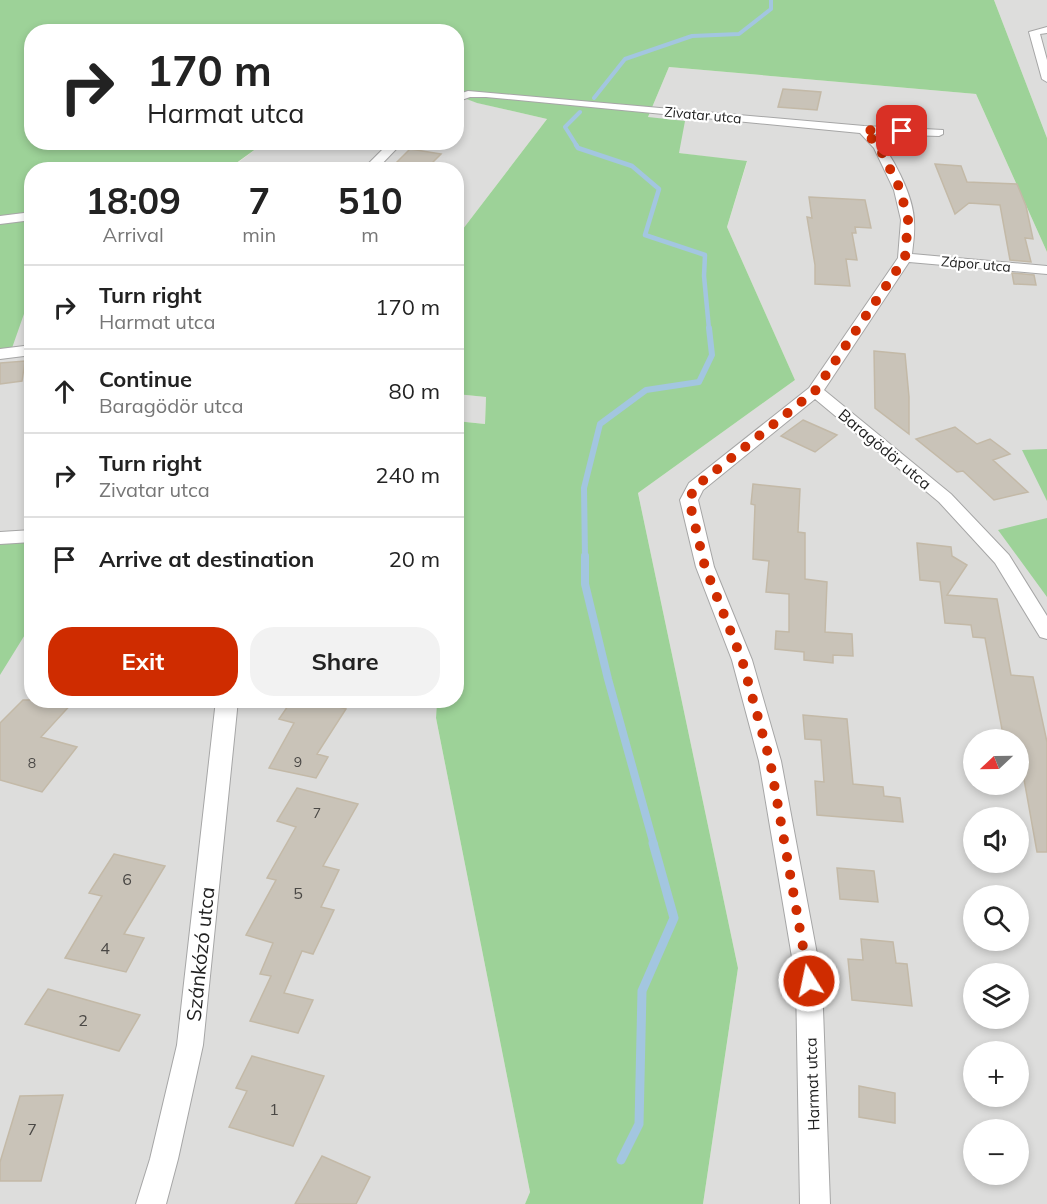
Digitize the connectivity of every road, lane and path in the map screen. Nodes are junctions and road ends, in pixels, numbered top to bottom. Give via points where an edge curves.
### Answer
1 (1047, 30) edge
2 (1047, 79) edge
3 (464, 96) edge
4 (864, 130) junction
5 (939, 132) dead end
6 (389, 150) edge
7 (376, 162) edge
8 (24, 217) edge
9 (0, 220) edge
10 (905, 258) junction
11 (1047, 270) edge
12 (24, 351) edge
13 (0, 354) edge
14 (815, 391) junction
15 (24, 536) edge
16 (0, 538) edge
17 (1047, 632) edge
18 (226, 708) edge
19 (151, 1204) edge
20 (815, 1204) edge

1 - 2 street via 1034,32
3 - 4 street, Zivatar utca via 486,94
4 - 5 street, Zivatar utca
4 - 10 street via 879,147 900,189 908,220
6 - 7 street
8 - 9 street
10 - 11 street, Zápor utca
10 - 14 street
12 - 13 street
14 - 17 street, Baragödör utca via 953,507 1002,559
14 - 20 street, Harmat utca via 695,487 689,500 705,567 742,660 770,761 804,948 809,981
15 - 16 street
18 - 19 street, Szánkózó utca via 190,1045

